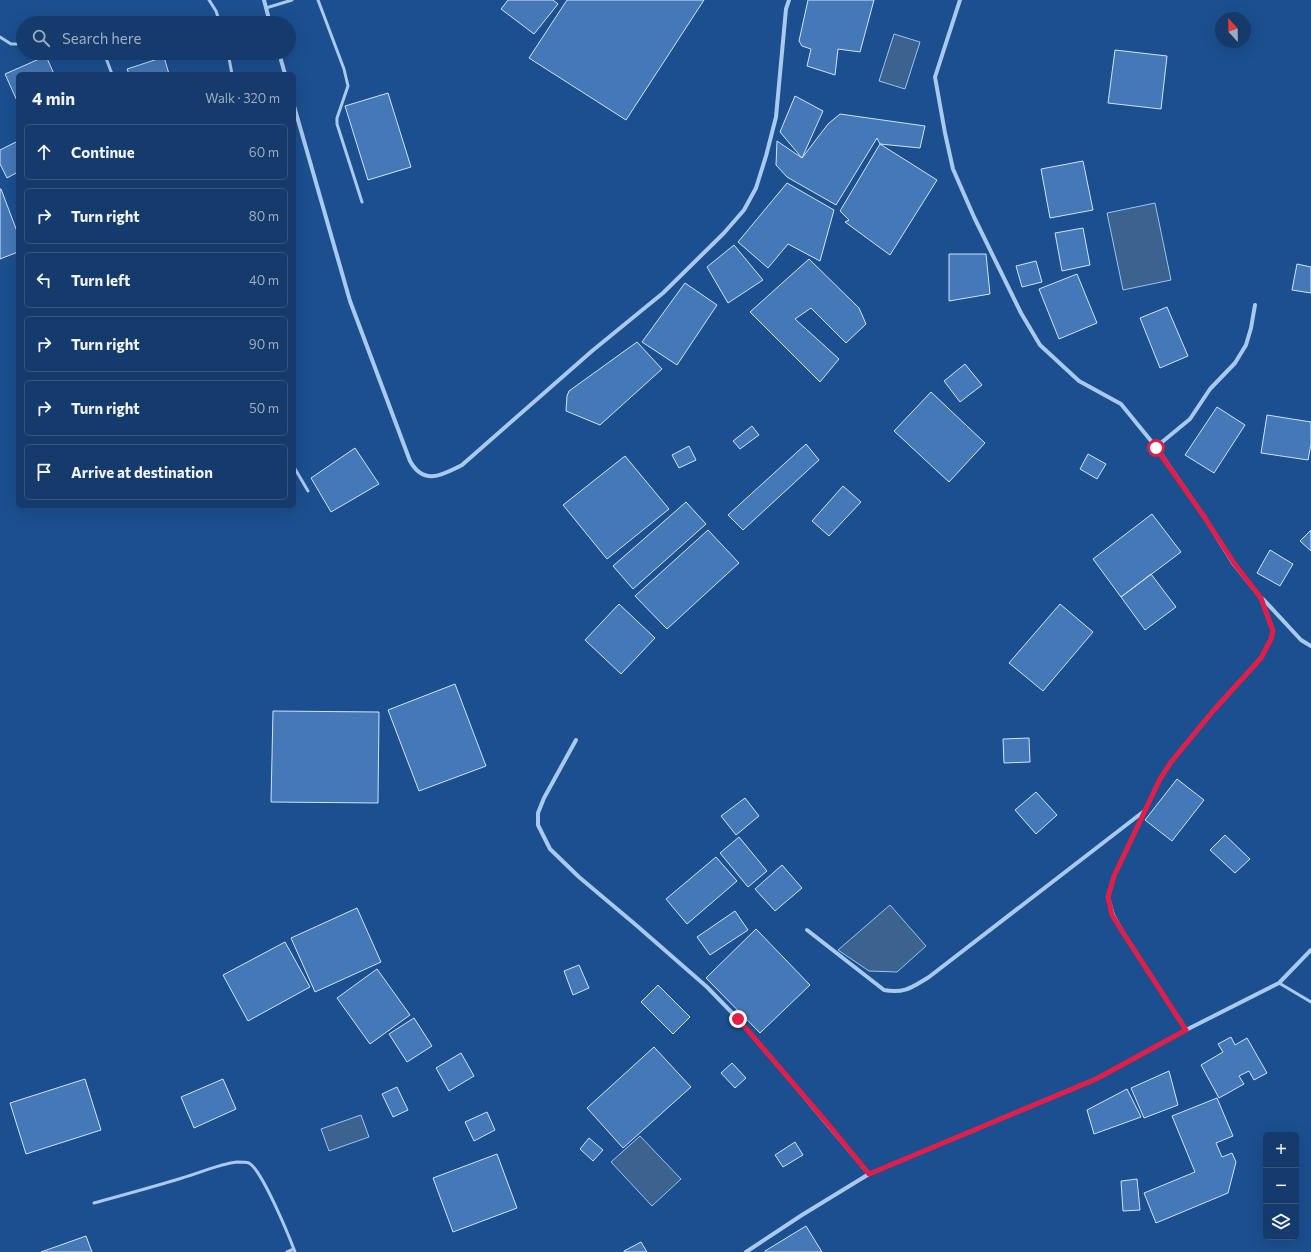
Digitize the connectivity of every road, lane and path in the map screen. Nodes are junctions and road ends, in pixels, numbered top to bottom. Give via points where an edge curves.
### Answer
1 (209, 0) edge
2 (264, 0) edge
3 (292, 0) edge
4 (318, 0) edge
5 (789, 0) edge
6 (960, 0) edge
7 (266, 8) junction
8 (218, 16) edge
9 (268, 16) edge
10 (0, 37) edge
11 (16, 44) edge
12 (107, 60) edge
13 (229, 60) edge
14 (281, 60) edge
15 (111, 72) edge
16 (232, 72) edge
17 (284, 72) edge
18 (296, 113) edge
19 (362, 202) dead end
20 (1255, 305) dead end
21 (1156, 448) junction
22 (296, 470) edge
23 (308, 491) dead end
24 (1261, 598) junction
25 (1311, 646) edge
26 (576, 740) dead end
27 (1145, 810) junction
28 (807, 930) dead end
29 (1311, 950) edge
30 (1279, 983) junction
31 (1311, 1002) edge
32 (1186, 1030) junction
33 (869, 1174) junction
34 (94, 1203) dead end
35 (294, 1251) edge
36 (287, 1252) edge
37 (746, 1252) edge

1 - 8 lane
2 - 7 street
3 - 7 lane
4 - 19 lane via 348,86 337,124
5 - 18 street via 776,117 756,188 744,210 663,293 592,351 462,465 441,476 426,476 415,470 410,461 350,301
6 - 21 street via 935,76 956,176 974,217 1040,346 1079,380 1121,404
7 - 9 street
10 - 11 lane via 11,44
12 - 15 lane
13 - 16 lane
14 - 17 street
20 - 21 street via 1246,345 1235,363 1210,389 1190,419
21 - 24 street via 1234,563
22 - 23 lane
24 - 25 street via 1301,640
24 - 27 street via 1273,631 1268,646 1261,658 1171,762
26 - 33 street via 538,813 538,826 550,849 706,987 738,1019
27 - 28 street via 929,977 907,990 884,990
27 - 32 street via 1114,876 1108,897 1109,906 1112,915
29 - 30 street
30 - 31 lane
30 - 32 street
32 - 33 street via 1096,1079
33 - 37 street via 802,1214
34 - 35 lane via 224,1165 248,1162 255,1168 274,1204
35 - 36 lane

